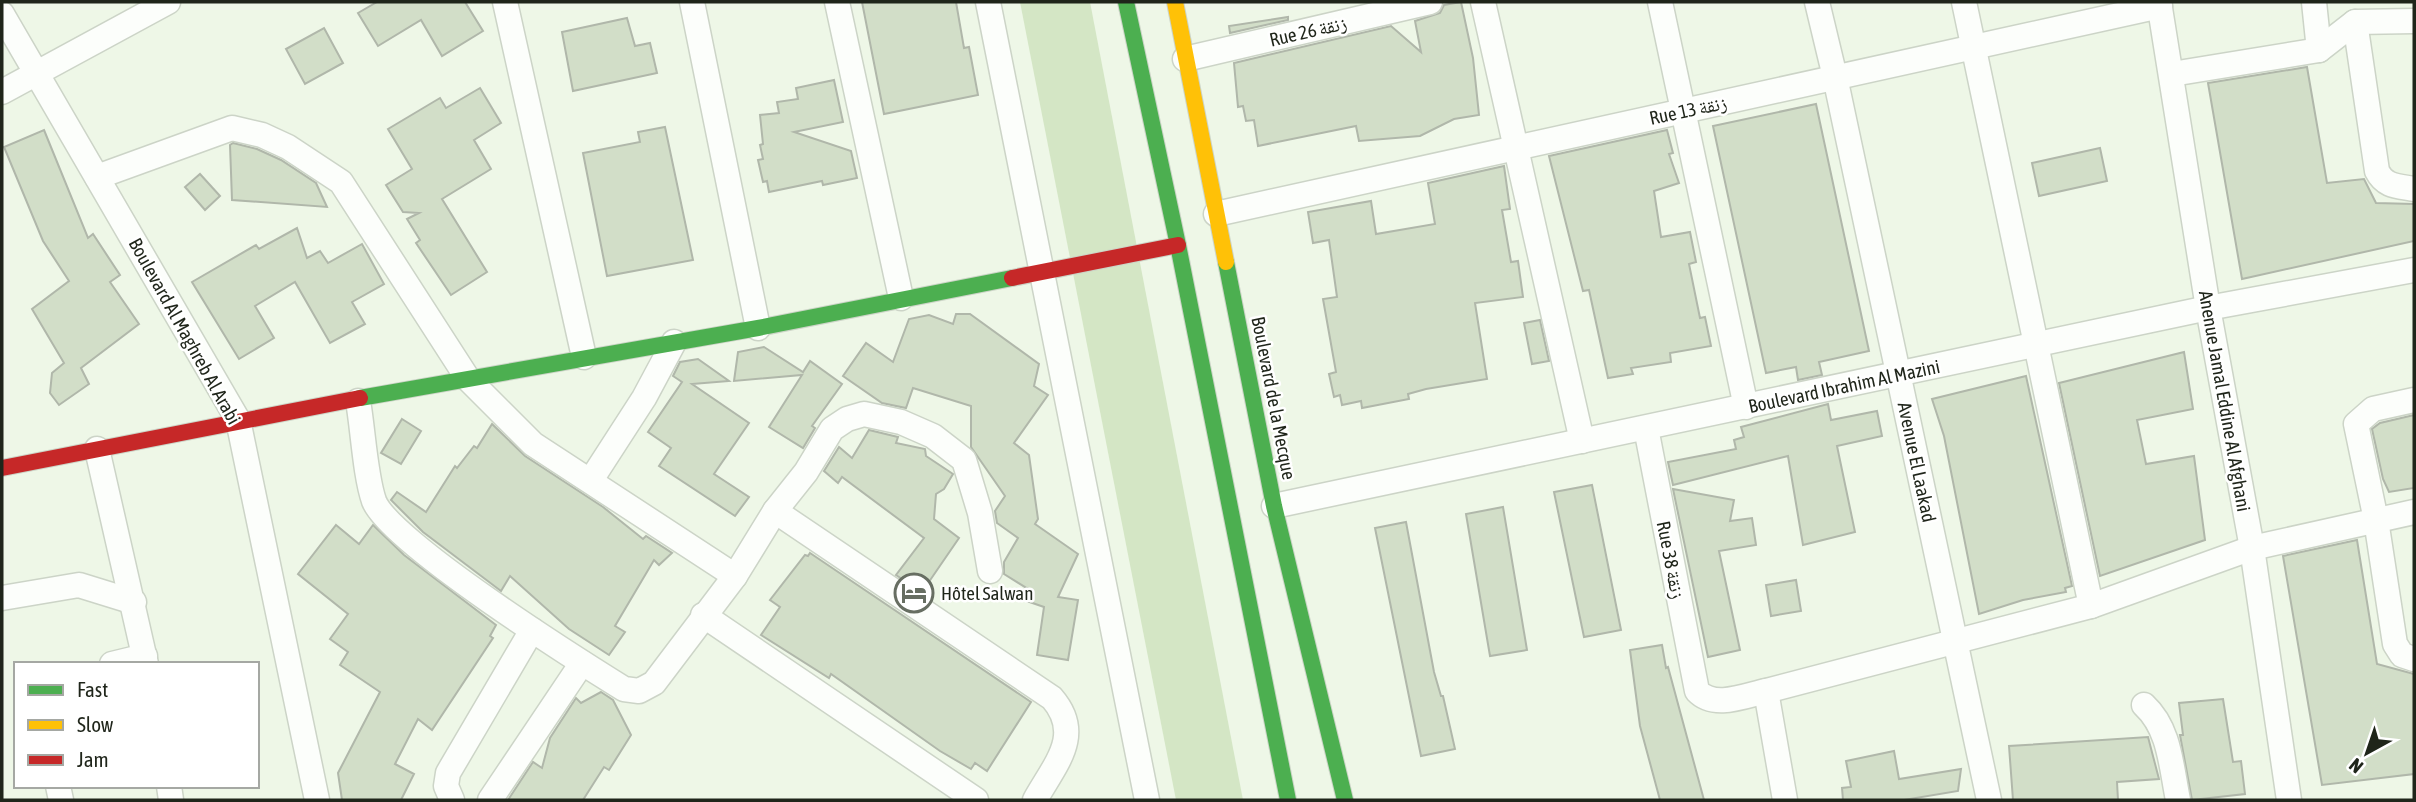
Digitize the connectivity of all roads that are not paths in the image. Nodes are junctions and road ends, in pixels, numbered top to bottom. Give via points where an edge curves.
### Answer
1 (168, 2) edge
2 (505, 2) edge
3 (692, 2) edge
4 (837, 2) edge
5 (988, 2) edge
6 (1126, 2) edge
7 (1175, 2) edge
8 (1430, 2) edge
9 (1483, 2) edge
10 (1660, 2) edge
11 (1816, 2) edge
12 (1964, 2) edge
13 (2314, 2) edge
14 (2160, 4) edge
15 (2, 14) edge
16 (2414, 21) edge
17 (2355, 22) junction
18 (1975, 47) junction
19 (2319, 50) junction
20 (1185, 60) junction
21 (36, 73) junction
22 (2172, 74) junction
23 (1835, 77) junction
24 (2, 92) edge
25 (1685, 110) junction
26 (1516, 147) junction
27 (97, 177) junction
28 (2414, 189) edge
29 (1216, 214) junction
30 (1178, 245) junction
31 (1039, 270) junction
32 (2414, 270) edge
33 (901, 298) junction
34 (2208, 308) junction
35 (758, 328) junction
36 (674, 342) junction
37 (2037, 346) junction
38 (584, 357) junction
39 (1898, 375) junction
40 (468, 379) junction
41 (2414, 400) edge
42 (358, 401) junction
43 (1746, 407) junction
44 (238, 420) junction
45 (1646, 428) junction
46 (1583, 441) junction
47 (97, 449) junction
48 (2, 468) edge
49 (591, 480) junction
50 (1274, 506) junction
51 (775, 511) junction
52 (2414, 512) edge
53 (2376, 520) junction
54 (2252, 548) junction
55 (990, 571) dead end
56 (735, 576) junction
57 (2, 598) edge
58 (134, 602) junction
59 (2091, 606) junction
60 (703, 615) junction
61 (532, 629) junction
62 (1954, 641) junction
63 (2414, 659) edge
64 (146, 660) edge
65 (582, 663) junction
66 (1766, 691) junction
67 (2144, 705) dead end
68 (317, 800) edge
69 (452, 800) edge
70 (490, 800) edge
71 (976, 800) edge
72 (1035, 800) edge
73 (1147, 800) edge
74 (1288, 800) edge
75 (1345, 800) edge
76 (1785, 800) edge
77 (1989, 800) edge
78 (2178, 800) edge
79 (2289, 800) edge

1 - 21 street
2 - 38 street
3 - 35 street
4 - 33 street
5 - 31 street
6 - 30 main road
7 - 20 main road, Boulevard de la Mecque
8 - 20 street, Rue 26 زنقة
9 - 26 street
10 - 25 street
11 - 23 street, Avenue El Laakad
12 - 18 street
13 - 19 street
14 - 18 street, Rue 13 زنقة
14 - 22 street, Anenue Jamal Eddine Al Afghani
15 - 21 street, Boulevard Al Maghreb Al Arabi
16 - 17 street
17 - 19 street
17 - 28 street via 2377,171 2390,185
18 - 23 street, Rue 13 زنقة
18 - 37 street
19 - 22 street
20 - 29 main road, Boulevard de la Mecque
21 - 24 street
21 - 27 street, Boulevard Al Maghreb Al Arabi
22 - 34 street, Anenue Jamal Eddine Al Afghani
23 - 25 street, Rue 13 زنقة
23 - 39 street, Avenue El Laakad
25 - 26 street, Rue 13 زنقة
25 - 43 street
26 - 29 street, Rue 13 زنقة
26 - 46 street
27 - 40 street via 232,128 288,147 341,181
27 - 44 street, Boulevard Al Maghreb Al Arabi
29 - 50 main road, Boulevard de la Mecque
30 - 31 main road
30 - 74 main road
31 - 33 main road
31 - 73 street
32 - 34 street, Boulevard Ibrahim Al Mazini
33 - 35 main road
34 - 37 street, Boulevard Ibrahim Al Mazini
34 - 54 street, Anenue Jamal Eddine Al Afghani
35 - 36 main road
36 - 38 main road
36 - 49 street
37 - 39 street, Boulevard Ibrahim Al Mazini
37 - 59 street
38 - 40 main road
39 - 43 street, Boulevard Ibrahim Al Mazini
39 - 62 street, Avenue El Laakad
40 - 42 main road
40 - 49 street via 533,444
41 - 53 street via 2373,409 2356,424
42 - 44 main road
42 - 61 street via 374,501 385,519
43 - 45 street, Boulevard Ibrahim Al Mazini
44 - 47 main road
44 - 68 street, Boulevard Al Maghreb Al Arabi
45 - 46 street, Boulevard Ibrahim Al Mazini
45 - 66 street, Rue 38 زنقة via 1697,691 1705,700 1715,701
46 - 50 street, Boulevard Ibrahim Al Mazini
47 - 48 main road
47 - 58 street
49 - 56 street
50 - 75 main road, Boulevard de la Mecque
51 - 55 street via 832,429 864,414 901,422 933,436 964,460
51 - 56 street
51 - 72 street via 1052,698 1068,726 1066,743
52 - 53 street
53 - 54 street
53 - 63 street via 2395,644 2402,655
54 - 59 street
54 - 79 street, Anenue Jamal Eddine Al Afghani
56 - 60 street
57 - 58 street via 79,585
58 - 64 street
59 - 62 street
60 - 65 street via 654,683 639,691 624,689
60 - 71 street
61 - 65 street
61 - 69 street via 448,773 446,786
62 - 66 street
62 - 77 street, Avenue El Laakad
65 - 70 street
66 - 76 street
67 - 78 street via 2164,730

